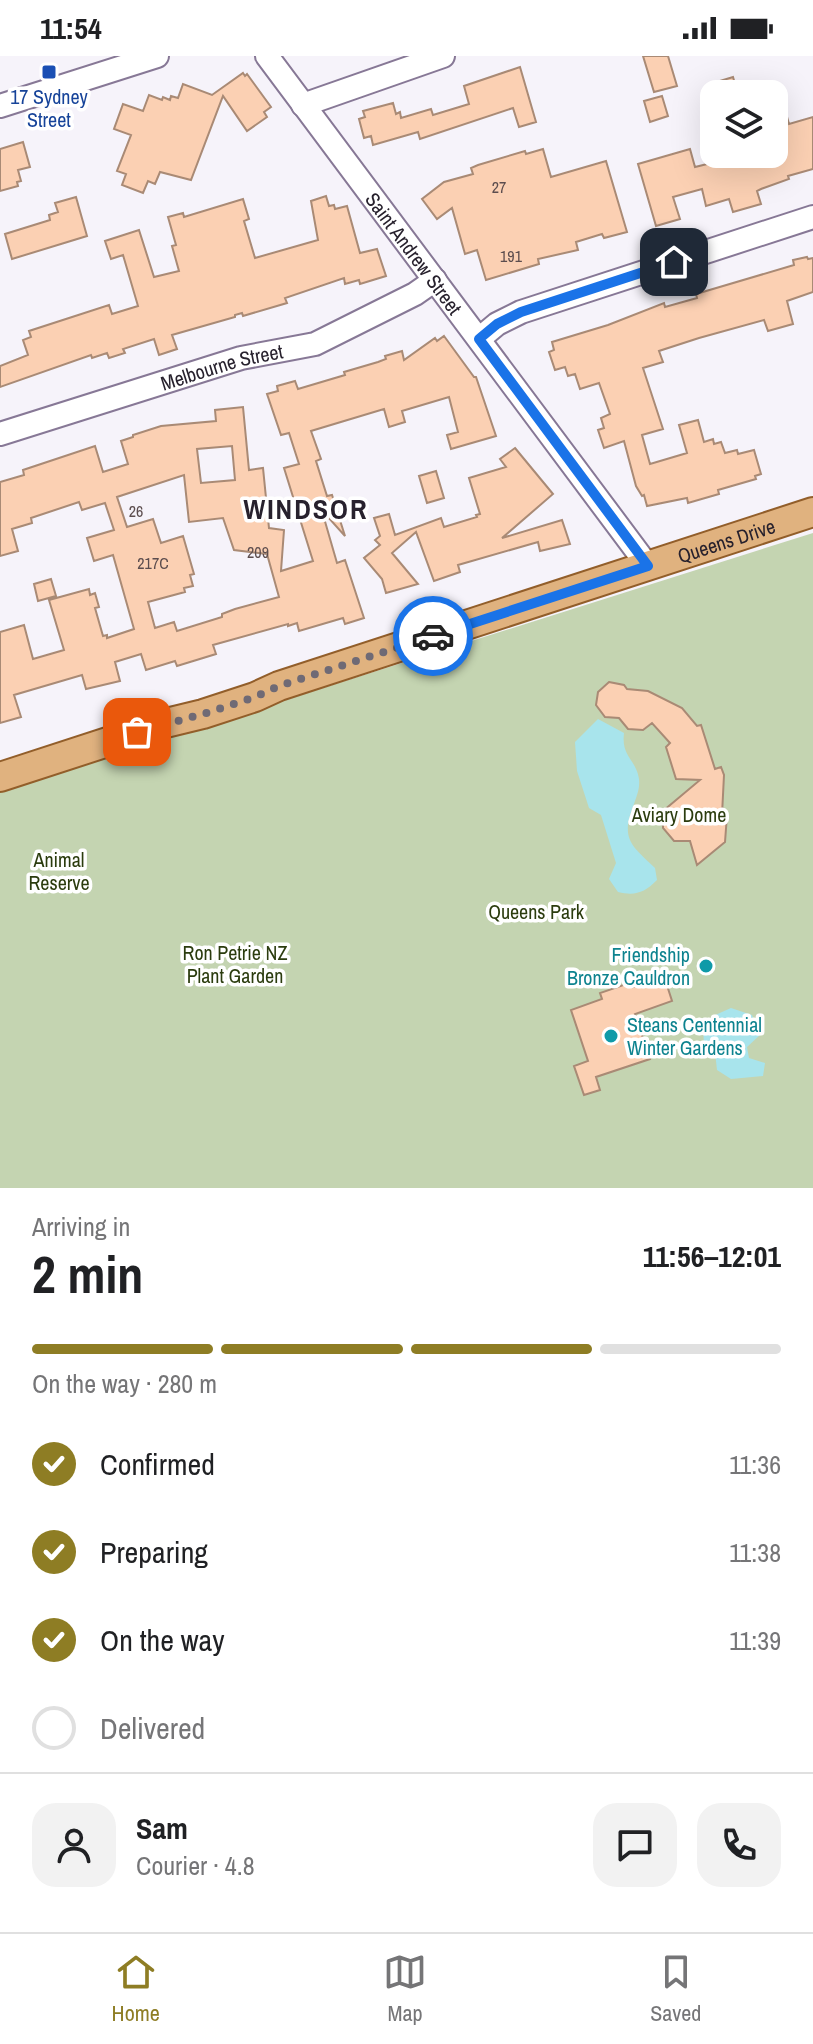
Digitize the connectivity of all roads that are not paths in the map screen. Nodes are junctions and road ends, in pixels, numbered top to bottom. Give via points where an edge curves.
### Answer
1 (157, 56) edge
2 (267, 56) edge
3 (443, 56) edge
4 (303, 105) junction
5 (0, 106) edge
6 (813, 217) edge
7 (435, 280) junction
8 (479, 339) junction
9 (0, 434) edge
10 (813, 512) edge
11 (648, 566) junction
12 (0, 777) edge

1 - 5 street
2 - 4 street, Saint Andrew Street
3 - 4 street
4 - 7 street, Saint Andrew Street
6 - 8 street via 521,312
7 - 8 street, Saint Andrew Street
7 - 9 street, Melbourne Street via 315,344 241,358
8 - 11 street, Saint Andrew Street
10 - 11 main road, Queens Drive
11 - 12 main road, Queens Drive

